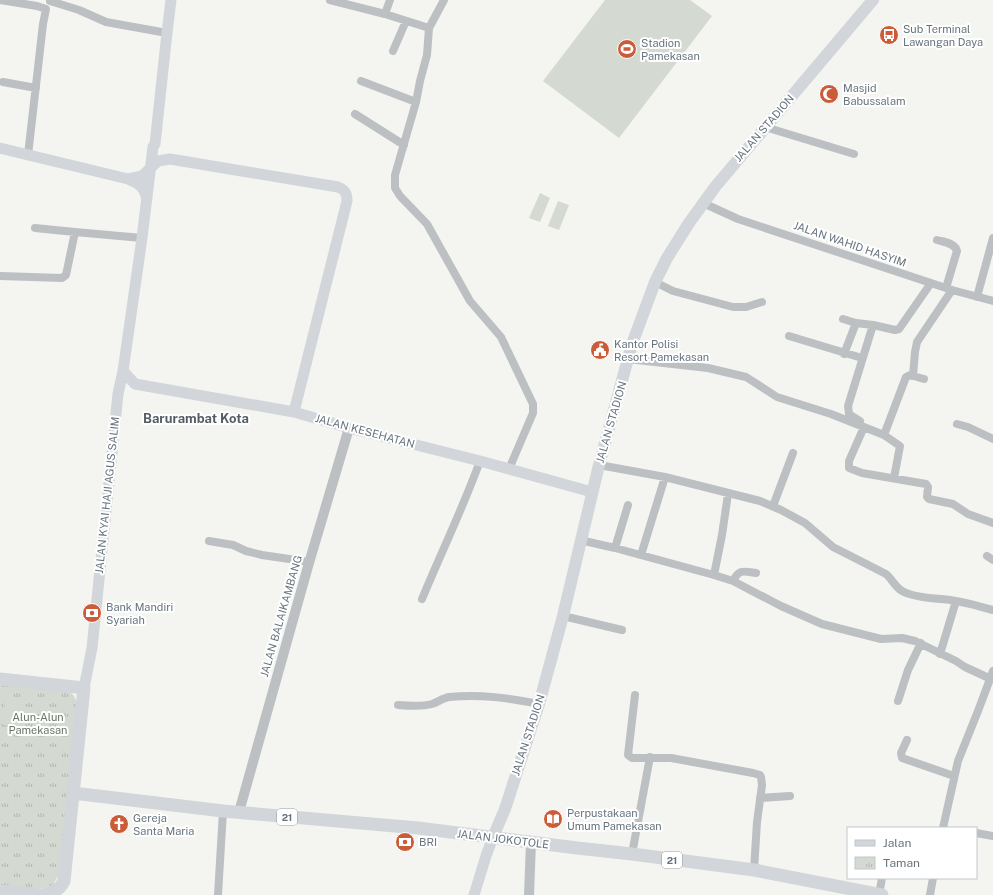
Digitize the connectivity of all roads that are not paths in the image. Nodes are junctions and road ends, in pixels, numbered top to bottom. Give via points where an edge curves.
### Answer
1 (0, 0) edge
2 (51, 0) edge
3 (172, 0) edge
4 (330, 0) edge
5 (390, 0) edge
6 (444, 0) edge
7 (873, 0) edge
8 (344, 2) edge
9 (46, 9) junction
10 (385, 14) junction
11 (406, 21) junction
12 (429, 28) junction
13 (167, 33) junction
14 (393, 51) dead end
15 (361, 81) dead end
16 (3, 82) dead end
17 (36, 88) junction
18 (416, 102) junction
19 (355, 114) dead end
20 (765, 127) junction
21 (155, 144) junction
22 (404, 145) junction
23 (0, 148) edge
24 (854, 154) dead end
25 (28, 155) junction
26 (170, 159) junction
27 (151, 167) junction
28 (128, 179) junction
29 (148, 199) junction
30 (703, 203) junction
31 (35, 228) dead end
32 (74, 232) junction
33 (142, 238) junction
34 (993, 238) edge
35 (937, 240) dead end
36 (0, 276) edge
37 (655, 282) junction
38 (930, 283) junction
39 (949, 289) junction
40 (977, 297) junction
41 (993, 301) edge
42 (762, 302) dead end
43 (843, 319) dead end
44 (856, 323) junction
45 (872, 325) junction
46 (789, 336) dead end
47 (844, 354) junction
48 (862, 358) junction
49 (628, 359) junction
50 (123, 371) junction
51 (913, 376) junction
52 (924, 379) dead end
53 (135, 384) junction
54 (118, 394) junction
55 (294, 412) junction
56 (957, 424) dead end
57 (864, 427) junction
58 (349, 428) junction
59 (882, 432) junction
60 (993, 439) edge
61 (793, 453) dead end
62 (480, 461) junction
63 (599, 466) junction
64 (516, 471) junction
65 (665, 478) junction
66 (894, 478) junction
67 (592, 492) junction
68 (728, 494) junction
69 (628, 505) dead end
70 (773, 506) junction
71 (993, 523) edge
72 (580, 540) junction
73 (209, 541) dead end
74 (615, 548) junction
75 (641, 555) junction
76 (309, 563) junction
77 (756, 573) dead end
78 (714, 575) junction
79 (733, 581) junction
80 (422, 599) dead end
81 (956, 601) junction
82 (993, 610) edge
83 (563, 616) junction
84 (622, 630) dead end
85 (921, 643) junction
86 (940, 654) junction
87 (992, 675) edge
88 (0, 679) edge
89 (84, 688) junction
90 (635, 695) dead end
91 (898, 701) dead end
92 (539, 704) junction
93 (398, 705) dead end
94 (907, 740) dead end
95 (650, 757) junction
96 (954, 776) junction
97 (73, 793) junction
98 (790, 796) dead end
99 (760, 798) junction
100 (223, 811) junction
101 (239, 812) junction
102 (944, 827) edge
103 (977, 833) edge
104 (993, 836) edge
105 (497, 838) junction
106 (531, 842) junction
107 (632, 854) junction
108 (754, 870) junction
109 (882, 879) edge
110 (933, 879) edge
111 (0, 891) edge
112 (844, 891) edge
113 (879, 894) edge
114 (36, 895) edge
115 (42, 895) edge
116 (218, 895) edge
117 (474, 895) edge
118 (529, 895) edge
119 (882, 895) edge
120 (930, 895) edge

1 - 9 street
2 - 9 street
2 - 13 street via 106,22
3 - 13 main road, JALAN KYAI HAJI AGUS SALIM
4 - 8 street
5 - 10 street
6 - 12 street
7 - 20 main road, JALAN STADION
8 - 10 street
9 - 17 street
10 - 11 street
11 - 12 street
11 - 14 street
12 - 18 street via 427,55
13 - 21 main road, JALAN KYAI HAJI AGUS SALIM
15 - 18 street
16 - 17 street
17 - 25 street
18 - 22 street
19 - 22 street
20 - 24 street
20 - 30 main road, JALAN STADION
21 - 26 main road via 159,153
21 - 27 main road, JALAN KYAI HAJI AGUS SALIM
22 - 64 street via 395,175 395,188 427,224 470,301 501,336 534,404 534,413
23 - 25 main road
25 - 28 main road
26 - 27 main road via 158,161
26 - 55 main road via 338,187 347,195
27 - 28 main road via 142,176
27 - 29 main road, JALAN KYAI HAJI AGUS SALIM
28 - 29 main road via 145,190
29 - 33 main road, JALAN KYAI HAJI AGUS SALIM
30 - 37 main road, JALAN STADION via 667,258
30 - 38 street, JALAN WAHID HASYIM via 738,219
31 - 32 street
32 - 33 street
32 - 36 street via 66,275 62,278
33 - 50 main road, JALAN KYAI HAJI AGUS SALIM
34 - 40 street
35 - 39 street via 952,244 958,251
37 - 42 street via 673,291 732,307 746,307
37 - 49 main road, JALAN STADION
38 - 39 street, JALAN WAHID HASYIM
38 - 45 street via 899,329
39 - 40 street, JALAN WAHID HASYIM
39 - 51 street via 917,342
40 - 41 street, JALAN WAHID HASYIM
43 - 44 street
44 - 45 street
44 - 47 street
45 - 48 street
46 - 47 street
47 - 48 street
48 - 59 street via 848,406 849,414
49 - 57 street via 708,368 741,375 750,378 777,397
49 - 63 main road, JALAN STADION
50 - 53 main road
50 - 54 main road, JALAN KYAI HAJI AGUS SALIM
51 - 52 street
51 - 59 street via 906,378
53 - 54 main road
53 - 55 main road, JALAN KESEHATAN
54 - 89 main road, JALAN KYAI HAJI AGUS SALIM via 92,648
55 - 58 main road, JALAN KESEHATAN
56 - 60 street
57 - 59 street
57 - 66 street via 849,462 850,468 862,473
58 - 62 main road, JALAN KESEHATAN
58 - 76 street, JALAN BALAIKAMBANG
59 - 66 street via 900,446
61 - 70 street
62 - 64 main road, JALAN KESEHATAN
62 - 80 street
63 - 65 street
63 - 67 main road, JALAN STADION
64 - 67 main road, JALAN KESEHATAN
65 - 68 street
65 - 75 street
66 - 71 street via 926,484 929,499 953,504 968,514
67 - 72 main road, JALAN STADION
68 - 70 street
68 - 78 street
69 - 74 street
70 - 81 street via 805,523 834,547 886,574 900,590 912,595
72 - 74 street
72 - 83 main road, JALAN STADION
73 - 76 street via 234,545 262,555
74 - 75 street
75 - 78 street
76 - 101 street, JALAN BALAIKAMBANG
77 - 79 street via 739,572
78 - 79 street
79 - 85 street via 822,624 881,639 902,638
81 - 82 street
81 - 86 street
83 - 84 street
83 - 92 main road, JALAN STADION
85 - 86 street
85 - 91 street via 908,670
86 - 87 street
87 - 96 street
88 - 89 highway
89 - 97 highway, JALAN KYAI HAJI AGUS SALIM
90 - 95 street via 628,755 632,758
92 - 93 street via 508,698 472,696 447,697 431,704 415,706
92 - 105 main road, JALAN STADION
94 - 96 street via 901,753 902,758
95 - 99 street via 671,758 760,775
95 - 107 street
96 - 102 street
97 - 100 highway, JALAN JOKOTOLE / 21
97 - 115 highway, JALAN KYAI HAJI AGUS SALIM via 64,881 56,892
98 - 99 street
99 - 108 street
100 - 101 highway, JALAN JOKOTOLE / 21
100 - 116 street
101 - 105 highway, JALAN JOKOTOLE / 21 via 418,828
103 - 104 street
105 - 106 highway, JALAN JOKOTOLE / 21
105 - 117 main road via 486,856
106 - 107 highway, JALAN JOKOTOLE / 21
106 - 118 street
107 - 108 highway, JALAN JOKOTOLE / 21
108 - 112 highway, JALAN JOKOTOLE / 21
109 - 113 street
110 - 120 street
111 - 114 highway
112 - 113 highway, JALAN JOKOTOLE / 21
113 - 119 highway, JALAN JOKOTOLE / 21

